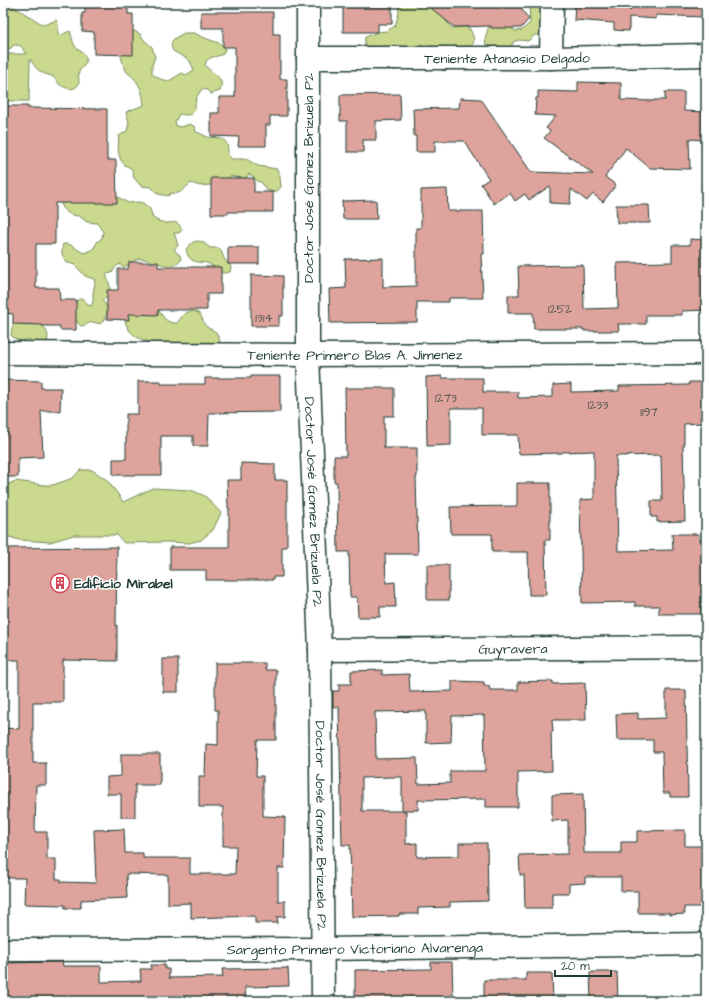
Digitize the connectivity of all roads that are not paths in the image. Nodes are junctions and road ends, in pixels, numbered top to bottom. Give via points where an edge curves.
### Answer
1 (308, 3) edge
2 (552, 3) edge
3 (706, 55) edge
4 (308, 58) junction
5 (551, 58) junction
6 (3, 353) edge
7 (706, 353) edge
8 (308, 355) junction
9 (706, 647) edge
10 (320, 650) junction
11 (706, 944) edge
12 (323, 948) junction
13 (3, 950) edge
14 (324, 1001) edge

1 - 4 street, Doctor José Gomez Brizuela P2
2 - 5 street
3 - 5 street, Teniente Atanasio Delgado
4 - 5 street, Teniente Atanasio Delgado
4 - 8 street, Doctor José Gomez Brizuela P2
6 - 8 street, Teniente Primero Blas A. Jimenez
7 - 8 street, Teniente Primero Blas A. Jimenez
8 - 10 street, Doctor José Gomez Brizuela P2
9 - 10 street, Guyravera
10 - 12 street, Doctor José Gomez Brizuela P2
11 - 12 street, Sargento Primero Victoriano Alvarenga
12 - 13 street, Sargento Primero Victoriano Alvarenga
12 - 14 street, Doctor José Gomez Brizuela P2

